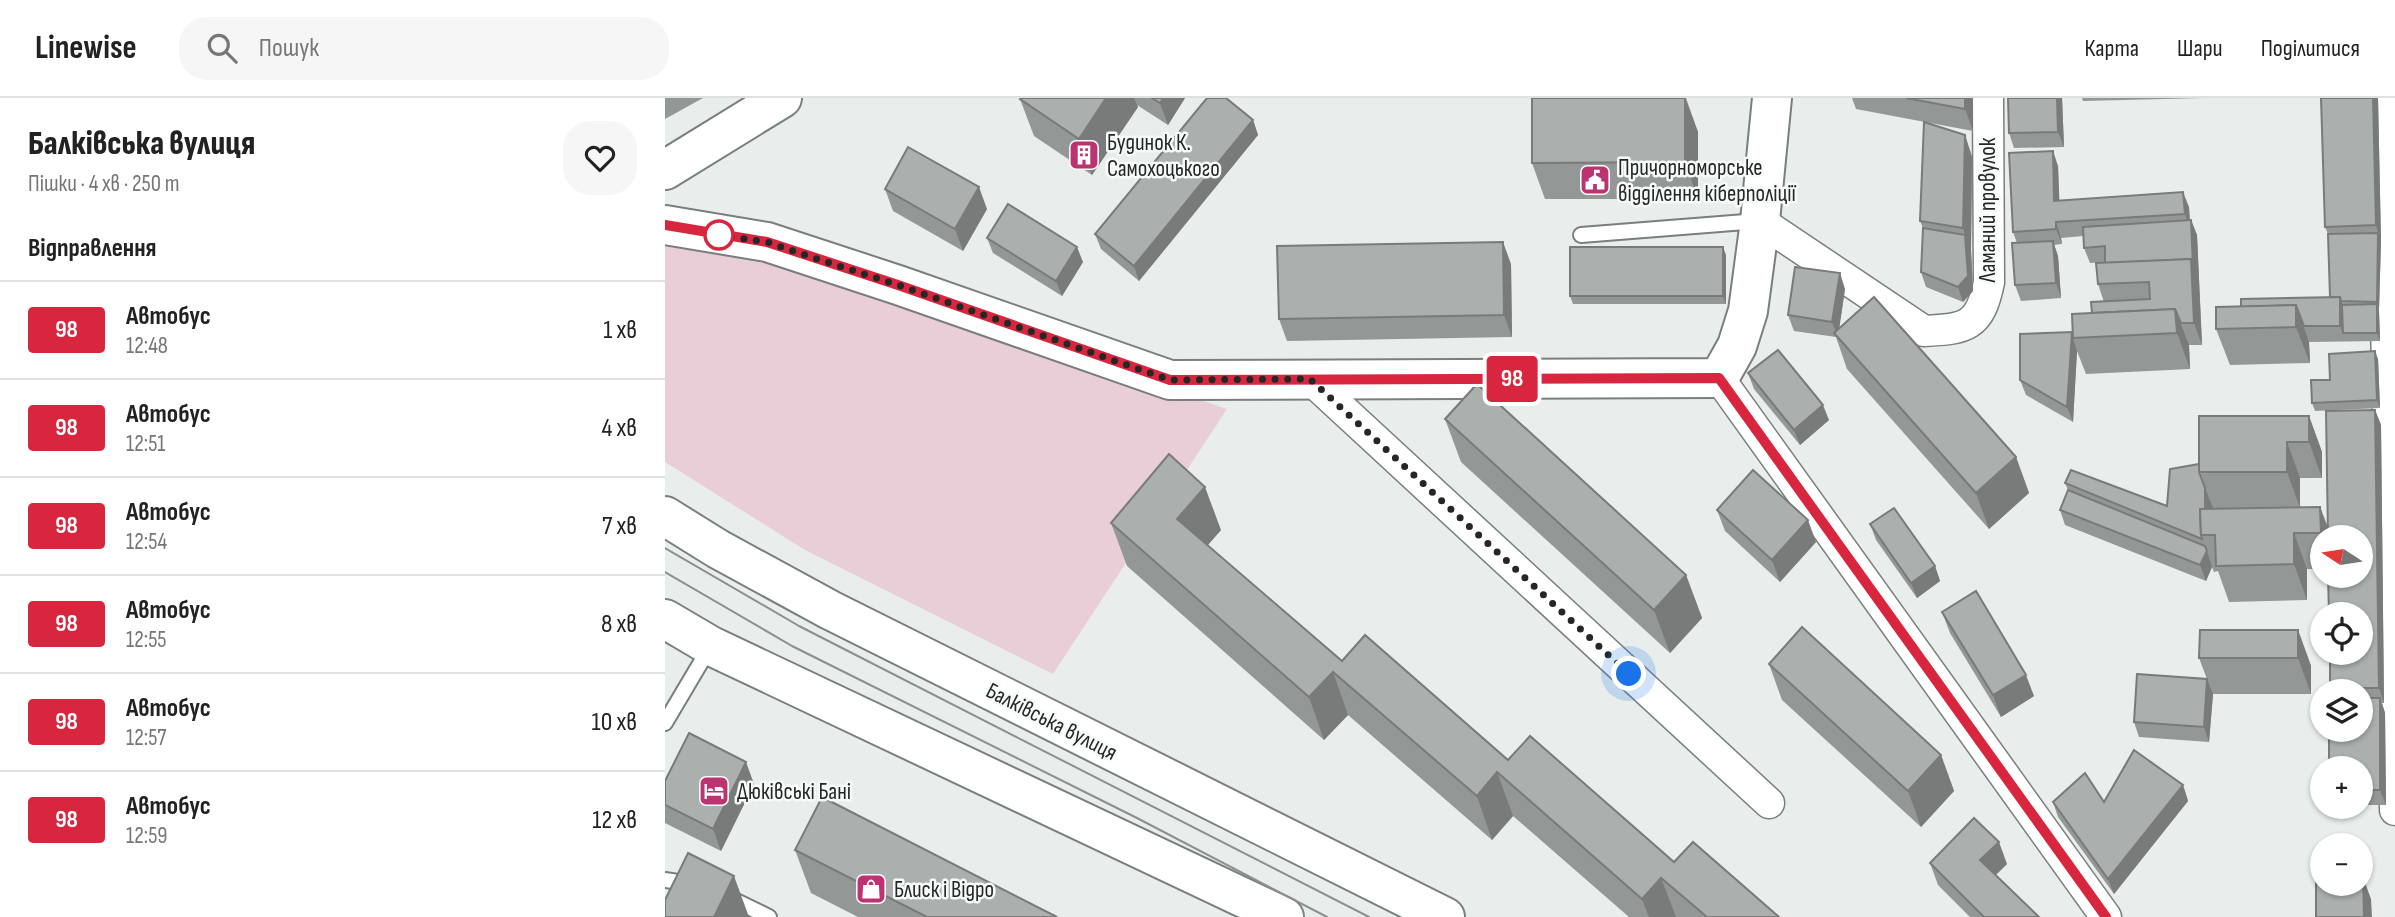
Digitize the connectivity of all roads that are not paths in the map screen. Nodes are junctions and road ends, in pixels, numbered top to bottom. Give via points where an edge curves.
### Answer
1 (782, 98) edge
2 (1772, 98) edge
3 (1988, 98) edge
4 (2382, 98) edge
5 (665, 170) edge
6 (1761, 221) junction
7 (665, 225) edge
8 (1581, 235) dead end
9 (1719, 378) junction
10 (1310, 379) junction
11 (665, 516) edge
12 (665, 619) edge
13 (711, 646) junction
14 (665, 723) edge
15 (1769, 803) dead end
16 (2395, 810) edge
17 (665, 880) edge
18 (769, 917) edge
19 (1284, 917) edge
20 (1445, 917) edge
21 (2106, 917) edge

1 - 5 main road
2 - 6 main road
3 - 6 street, Ламаний провулок via 1989,282 1985,303 1974,321 1950,330 1924,331
4 - 16 street
6 - 8 lane
6 - 9 main road via 1748,312 1737,346
7 - 10 main road via 767,242 1170,380
9 - 10 main road
9 - 21 street
10 - 15 street
11 - 20 main road, Балківська вулиця via 830,610
12 - 13 main road
13 - 14 lane
13 - 19 main road
17 - 18 lane via 714,890

